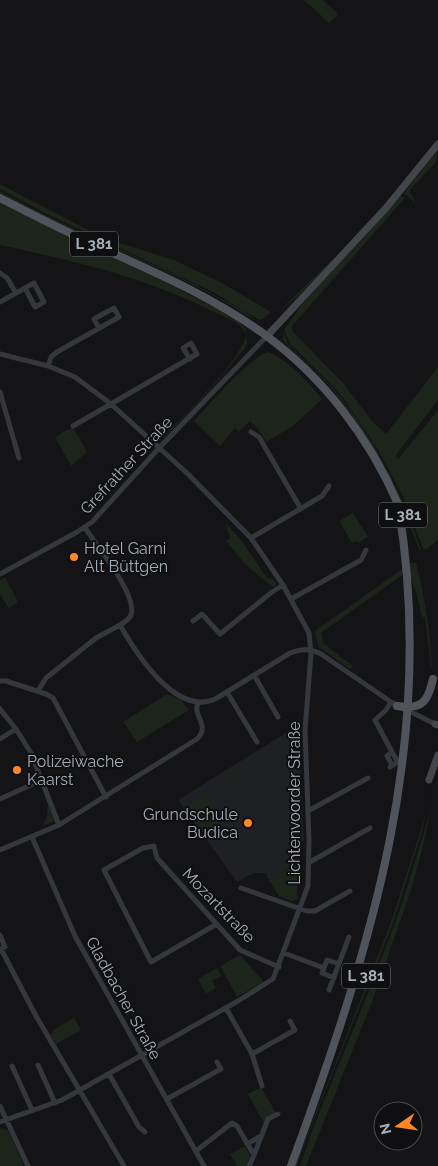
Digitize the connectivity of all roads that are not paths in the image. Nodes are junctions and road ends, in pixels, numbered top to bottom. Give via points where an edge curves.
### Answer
1 (438, 144) edge
2 (0, 198) edge
3 (0, 273) edge
4 (25, 288) dead end
5 (16, 293) junction
6 (0, 302) edge
7 (99, 328) junction
8 (267, 336) junction
9 (0, 354) edge
10 (190, 359) dead end
11 (48, 366) junction
12 (0, 392) edge
13 (111, 404) junction
14 (73, 426) dead end
15 (251, 432) dead end
16 (160, 447) junction
17 (19, 458) dead end
18 (330, 486) dead end
19 (301, 508) junction
20 (85, 528) junction
21 (411, 534) dead end
22 (251, 538) junction
23 (366, 550) dead end
24 (0, 574) edge
25 (283, 585) junction
26 (292, 599) junction
27 (193, 620) dead end
28 (120, 625) junction
29 (311, 649) junction
30 (254, 675) junction
31 (0, 681) edge
32 (38, 691) junction
33 (227, 692) junction
34 (437, 694) dead end
35 (198, 703) junction
36 (394, 704) junction
37 (0, 709) edge
38 (278, 717) dead end
39 (436, 724) edge
40 (16, 729) junction
41 (0, 739) edge
42 (257, 742) dead end
43 (433, 747) dead end
44 (438, 756) edge
45 (391, 766) dead end
46 (368, 778) dead end
47 (42, 780) junction
48 (428, 783) joint
49 (106, 797) junction
50 (0, 799) edge
51 (308, 811) junction
52 (59, 825) junction
53 (370, 828) dead end
54 (32, 838) junction
55 (0, 850) edge
56 (310, 862) junction
57 (241, 888) dead end
58 (350, 891) dead end
59 (300, 909) junction
60 (217, 924) junction
61 (0, 936) edge
62 (349, 937) dead end
63 (284, 953) junction
64 (339, 964) junction
65 (279, 967) junction
66 (324, 968) junction
67 (334, 978) junction
68 (329, 990) dead end
69 (358, 996) dead end
70 (226, 1008) junction
71 (290, 1021) dead end
72 (252, 1054) junction
73 (142, 1056) junction
74 (217, 1062) dead end
75 (38, 1065) dead end
76 (12, 1066) dead end
77 (108, 1074) junction
78 (262, 1086) dead end
79 (80, 1090) junction
80 (166, 1099) junction
81 (55, 1103) junction
82 (0, 1106) edge
83 (32, 1110) junction
84 (278, 1114) dead end
85 (6, 1120) junction
86 (0, 1122) edge
87 (145, 1132) dead end
88 (261, 1136) junction
89 (247, 1144) junction
90 (196, 1151) junction
91 (254, 1155) junction
92 (28, 1166) edge
93 (124, 1166) edge
94 (204, 1166) edge
95 (249, 1166) edge
96 (291, 1166) edge

1 - 8 main road via 386,208
2 - 8 main road, L 381 via 189,288
3 - 5 street via 6,276
4 - 5 street
5 - 6 street
7 - 7 street via 119,317 114,308 94,319
7 - 11 street via 54,354
8 - 16 street, Grefrather Straße
8 - 21 main road, L 381 via 308,371 342,409 383,473
9 - 11 street, Lichtenvoorder Straße
10 - 13 street
11 - 13 street, Lichtenvoorder Straße via 72,375
12 - 17 street
13 - 14 street
13 - 16 street, Lichtenvoorder Straße
15 - 19 street via 260,437
16 - 20 street, Grefrather Straße
16 - 22 street, Lichtenvoorder Straße
18 - 19 street via 322,496
19 - 22 street
20 - 24 street
20 - 28 street, Grefrather Straße via 126,590 132,613
22 - 25 street, Lichtenvoorder Straße
23 - 26 street via 360,560
25 - 26 street, Lichtenvoorder Straße
25 - 27 street via 220,634 202,614
26 - 29 street, Lichtenvoorder Straße via 309,633
28 - 32 street via 99,635 46,678
28 - 35 street via 131,646 162,684
29 - 30 street via 290,653
29 - 36 street
29 - 51 street, Lichtenvoorder Straße via 305,730
30 - 33 street
30 - 38 street
31 - 32 street
32 - 49 street via 55,700
33 - 35 street via 210,702
33 - 42 street
34 - 36 main road via 436,670 425,700 412,707
35 - 49 street via 196,707 203,730 199,738
36 - 39 street
36 - 45 street via 375,720 398,762
37 - 40 street
40 - 41 street
40 - 47 street
43 - 48 main road
44 - 48 main road
46 - 51 street
47 - 50 street
47 - 52 street
49 - 52 street
51 - 56 street, Lichtenvoorder Straße
52 - 54 street
53 - 56 street
54 - 55 street
54 - 73 street, Gladbacher Straße via 75,936
56 - 59 street, Lichtenvoorder Straße via 308,886
57 - 59 street, Mozartstraße
58 - 59 street via 315,910
59 - 63 street, Lichtenvoorder Straße
60 - 60 street, Mozartstraße via 157,858 154,846 143,848 104,870 151,962
60 - 65 street, Mozartstraße via 240,950
61 - 79 street via 5,947 1,949 8,963
62 - 64 street
63 - 65 street, Lichtenvoorder Straße
63 - 66 street
64 - 66 street via 327,960
64 - 67 street
65 - 70 street, Lichtenvoorder Straße via 270,982
66 - 67 street via 322,973
67 - 68 street
69 - 96 main road, L 381
70 - 72 street
70 - 73 street, Lichtenvoorder Straße
71 - 72 street via 295,1030
72 - 78 street
73 - 77 street, Lichtenvoorder Straße
73 - 80 street, Gladbacher Straße
74 - 80 street via 221,1069
75 - 81 street
76 - 83 street
77 - 79 street, Lichtenvoorder Straße
77 - 87 street
79 - 81 street, Lichtenvoorder Straße
79 - 93 street
80 - 90 street, Gladbacher Straße
81 - 83 street, Lichtenvoorder Straße
82 - 85 street
83 - 85 street, Lichtenvoorder Straße
84 - 88 street via 268,1119
85 - 86 street, Lichtenvoorder Straße
85 - 92 street
88 - 89 street
88 - 91 street
89 - 90 street via 236,1125 230,1123
89 - 91 street
90 - 94 street, Gladbacher Straße
91 - 95 street

